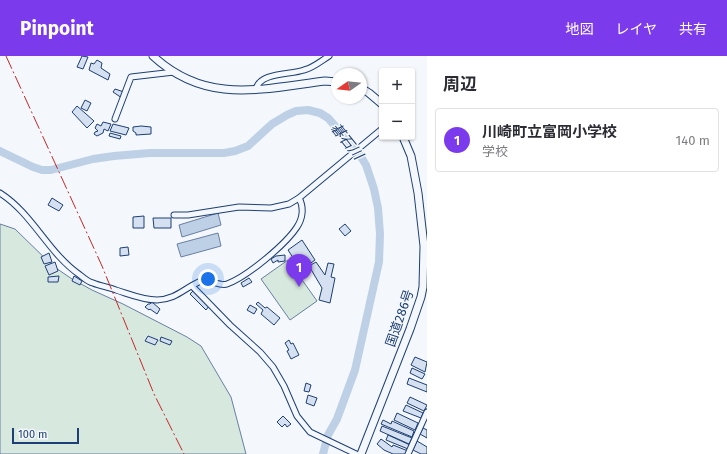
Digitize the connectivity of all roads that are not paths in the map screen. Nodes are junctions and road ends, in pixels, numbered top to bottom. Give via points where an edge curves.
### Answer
1 (154, 56) edge
2 (329, 56) edge
3 (174, 72) junction
4 (331, 82) edge
5 (256, 89) junction
6 (367, 92) edge
7 (379, 101) edge
8 (115, 119) dead end
9 (379, 132) edge
10 (404, 140) edge
11 (0, 193) edge
12 (298, 198) junction
13 (174, 215) dead end
14 (192, 286) junction
15 (427, 412) edge
16 (355, 454) edge
17 (361, 454) edge
18 (408, 454) edge

1 - 3 highway
2 - 5 street via 303,71 267,77 261,80
3 - 5 highway via 208,87 235,91
3 - 8 street via 131,77
4 - 5 highway
6 - 7 highway
9 - 12 street
10 - 17 highway, 国道286号 via 411,156 418,193 424,244 423,287 410,329
11 - 14 street via 31,222 66,264 91,283 140,298 156,300 178,295
12 - 13 street via 289,204 271,208 239,207
12 - 14 street via 303,208 297,227 268,257 225,285 204,280
14 - 16 street via 273,367 297,416 310,432
15 - 18 street

